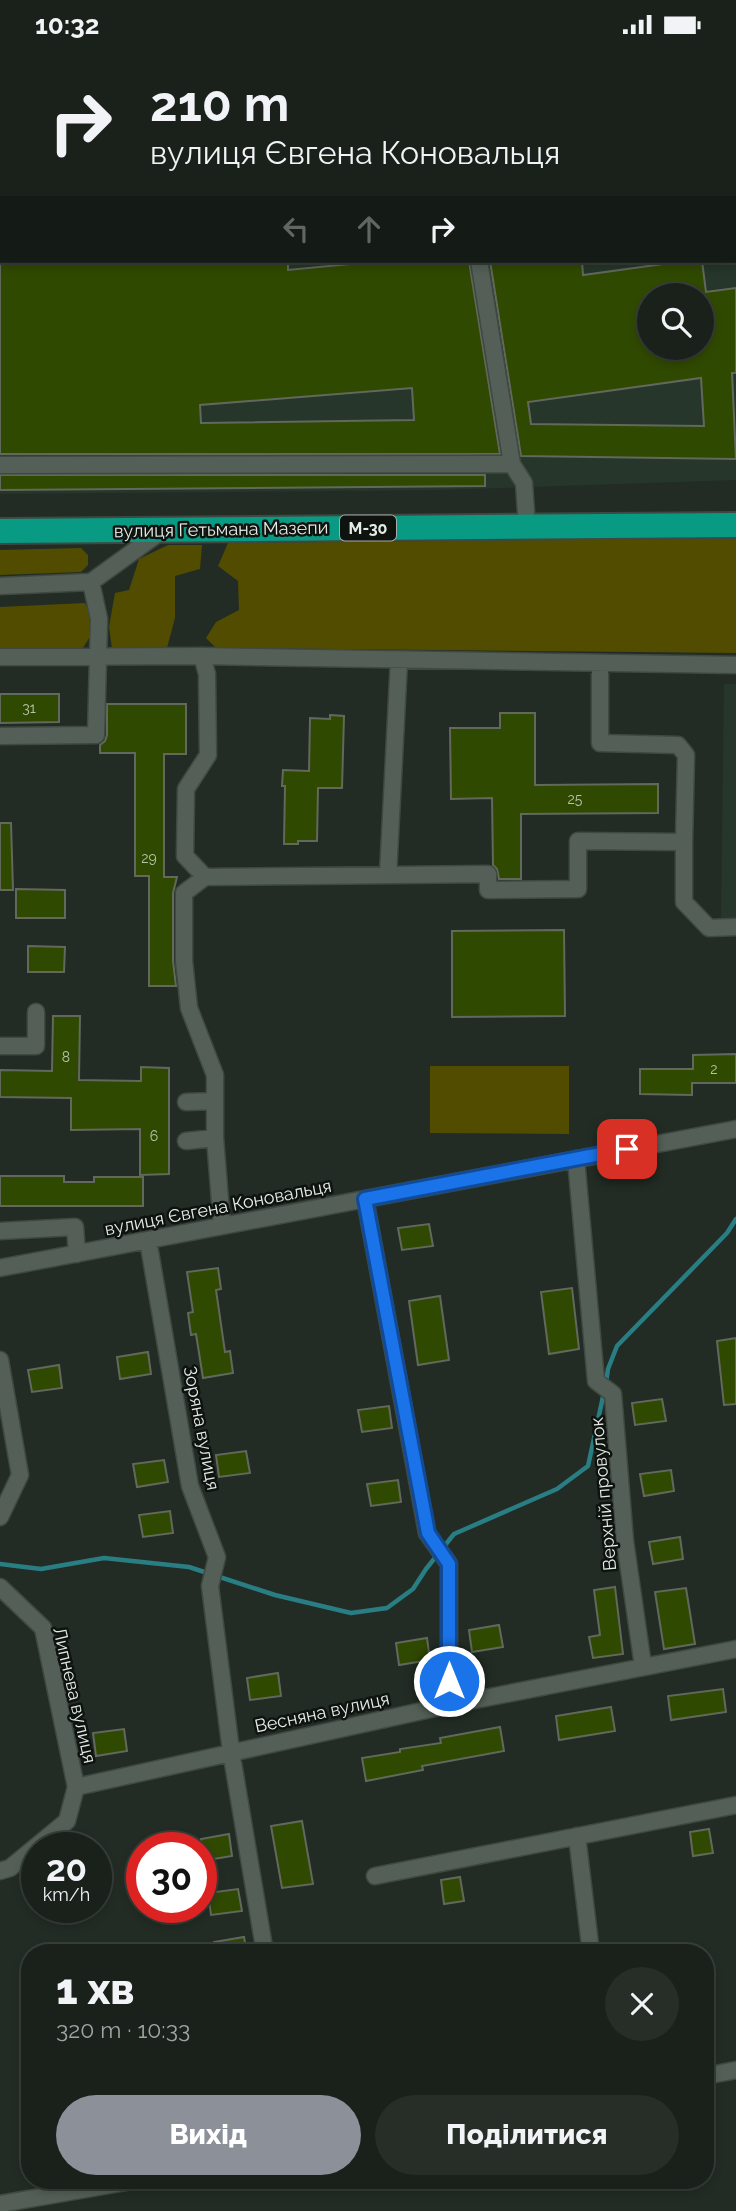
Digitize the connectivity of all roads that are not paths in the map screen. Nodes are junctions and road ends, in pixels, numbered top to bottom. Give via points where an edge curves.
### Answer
1 (479, 263) edge
2 (512, 464) junction
3 (0, 465) edge
4 (736, 525) edge
5 (527, 527) junction
6 (163, 530) junction
7 (0, 531) edge
8 (91, 582) junction
9 (0, 586) edge
10 (98, 655) junction
11 (202, 656) junction
12 (0, 657) edge
13 (398, 660) junction
14 (600, 664) junction
15 (736, 665) edge
16 (0, 736) edge
17 (684, 842) junction
18 (388, 875) junction
19 (205, 877) junction
20 (736, 927) edge
21 (36, 1012) dead end
22 (0, 1046) edge
23 (215, 1101) junction
24 (186, 1102) dead end
25 (734, 1129) edge
26 (215, 1139) junction
27 (186, 1141) dead end
28 (576, 1159) junction
29 (365, 1199) junction
30 (222, 1226) junction
31 (0, 1231) edge
32 (148, 1240) junction
33 (77, 1254) junction
34 (0, 1268) edge
35 (0, 1360) edge
36 (0, 1517) edge
37 (0, 1587) edge
38 (736, 1649) edge
39 (643, 1666) junction
40 (449, 1705) junction
41 (231, 1751) junction
42 (76, 1787) junction
43 (736, 1805) edge
44 (577, 1836) junction
45 (0, 1871) edge
46 (374, 1876) dead end
47 (263, 1944) edge
48 (590, 1944) edge
49 (736, 2070) edge
50 (714, 2074) edge
51 (86, 2189) edge
52 (0, 2204) edge

1 - 2 street
2 - 3 street
2 - 5 street via 524,483
4 - 5 highway, вулиця Гетьмана Мазепи / М-30
5 - 6 highway, вулиця Гетьмана Мазепи / М-30
6 - 7 highway, вулиця Гетьмана Мазепи / М-30
6 - 8 street
8 - 9 street
8 - 10 street via 99,619
10 - 11 street
10 - 12 street
10 - 16 street via 96,735
11 - 13 street
11 - 19 street via 207,674 208,755 186,789 185,856
13 - 14 street
13 - 18 street
14 - 15 street
14 - 17 street via 600,743 678,745 685,755
17 - 18 street via 578,841 578,889 488,890 488,874
17 - 20 street via 684,902 709,927
18 - 19 street
19 - 23 street via 184,893 184,961 189,1008 215,1075
21 - 22 street via 36,1046
23 - 24 street
23 - 26 street
25 - 28 street, вулиця Євгена Коновальця
26 - 27 street
26 - 30 street
28 - 29 street, вулиця Євгена Коновальця
28 - 39 street, Верхній провулок via 596,1381 613,1394 625,1541
29 - 30 street, вулиця Євгена Коновальця
29 - 40 street via 428,1533 449,1564
30 - 32 street, вулиця Євгена Коновальця
31 - 33 street via 75,1227
32 - 33 street, вулиця Євгена Коновальця
32 - 41 street, Зоряна вулиця via 191,1486 217,1557 210,1586
33 - 34 street, вулиця Євгена Коновальця
35 - 36 street via 20,1475
37 - 42 street, Липнева вулиця via 43,1628
38 - 39 street, Весняна вулиця
39 - 40 street, Весняна вулиця
40 - 41 street, Весняна вулиця
41 - 42 street, Весняна вулиця
41 - 47 street, Зоряна вулиця
42 - 45 street via 67,1821 10,1868
43 - 44 street
44 - 46 street
44 - 48 street
49 - 50 street
51 - 52 street

